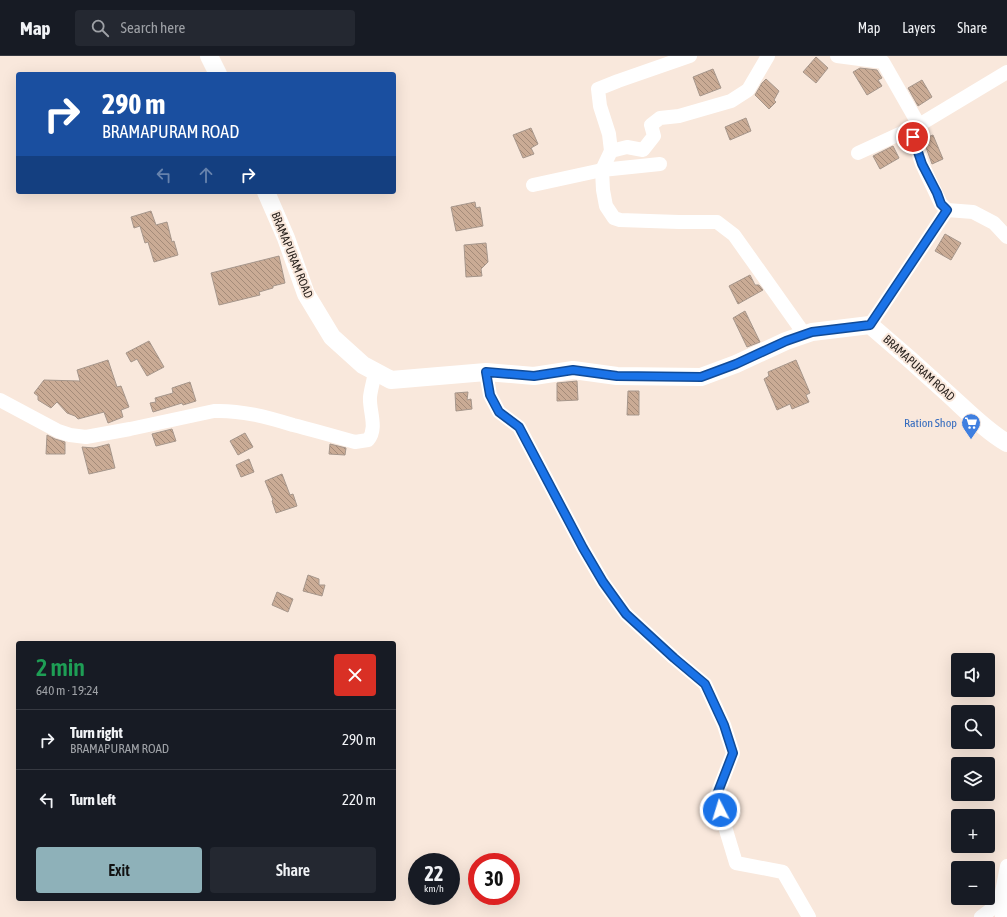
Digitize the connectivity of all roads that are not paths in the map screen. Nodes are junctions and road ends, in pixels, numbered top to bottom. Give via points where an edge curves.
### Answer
1 (209, 56) edge
2 (690, 56) edge
3 (768, 56) edge
4 (837, 56) edge
5 (217, 72) edge
6 (1007, 72) edge
7 (919, 125) junction
8 (611, 150) junction
9 (858, 153) dead end
10 (660, 164) dead end
11 (602, 170) junction
12 (533, 185) dead end
13 (267, 194) edge
14 (947, 210) junction
15 (1007, 237) edge
16 (870, 325) junction
17 (805, 335) junction
18 (375, 372) junction
19 (486, 372) junction
20 (0, 400) edge
21 (1007, 443) edge
22 (1007, 866) edge
23 (1004, 901) edge
24 (809, 917) edge
25 (981, 917) edge
26 (1002, 917) edge

1 - 5 street
2 - 8 street via 598,89
3 - 8 street via 748,90 731,101 679,116 660,118 651,125 654,136 643,150 627,147
4 - 7 street via 884,62
6 - 7 street
7 - 9 street
7 - 14 street via 913,137 915,144 941,204
8 - 11 street
10 - 11 street
11 - 12 street
11 - 17 street via 606,206 614,218 717,222 734,234
13 - 18 street, BRAMAPURAM ROAD via 306,294 328,331 363,365
14 - 15 street via 972,212 994,223
14 - 16 street
16 - 17 street, BRAMAPURAM ROAD
16 - 21 street, BRAMAPURAM ROAD
17 - 19 street, BRAMAPURAM ROAD via 701,377 617,376 573,370 534,376
18 - 19 street, BRAMAPURAM ROAD via 391,380
18 - 20 street via 370,396 373,429 368,440 355,442 269,418 227,411 86,437 58,430
19 - 24 street via 490,395 499,412 519,427 603,582 626,614 705,684 724,725 733,753 716,797 736,863 783,872
22 - 23 street via 1002,892
23 - 25 street
23 - 26 street

